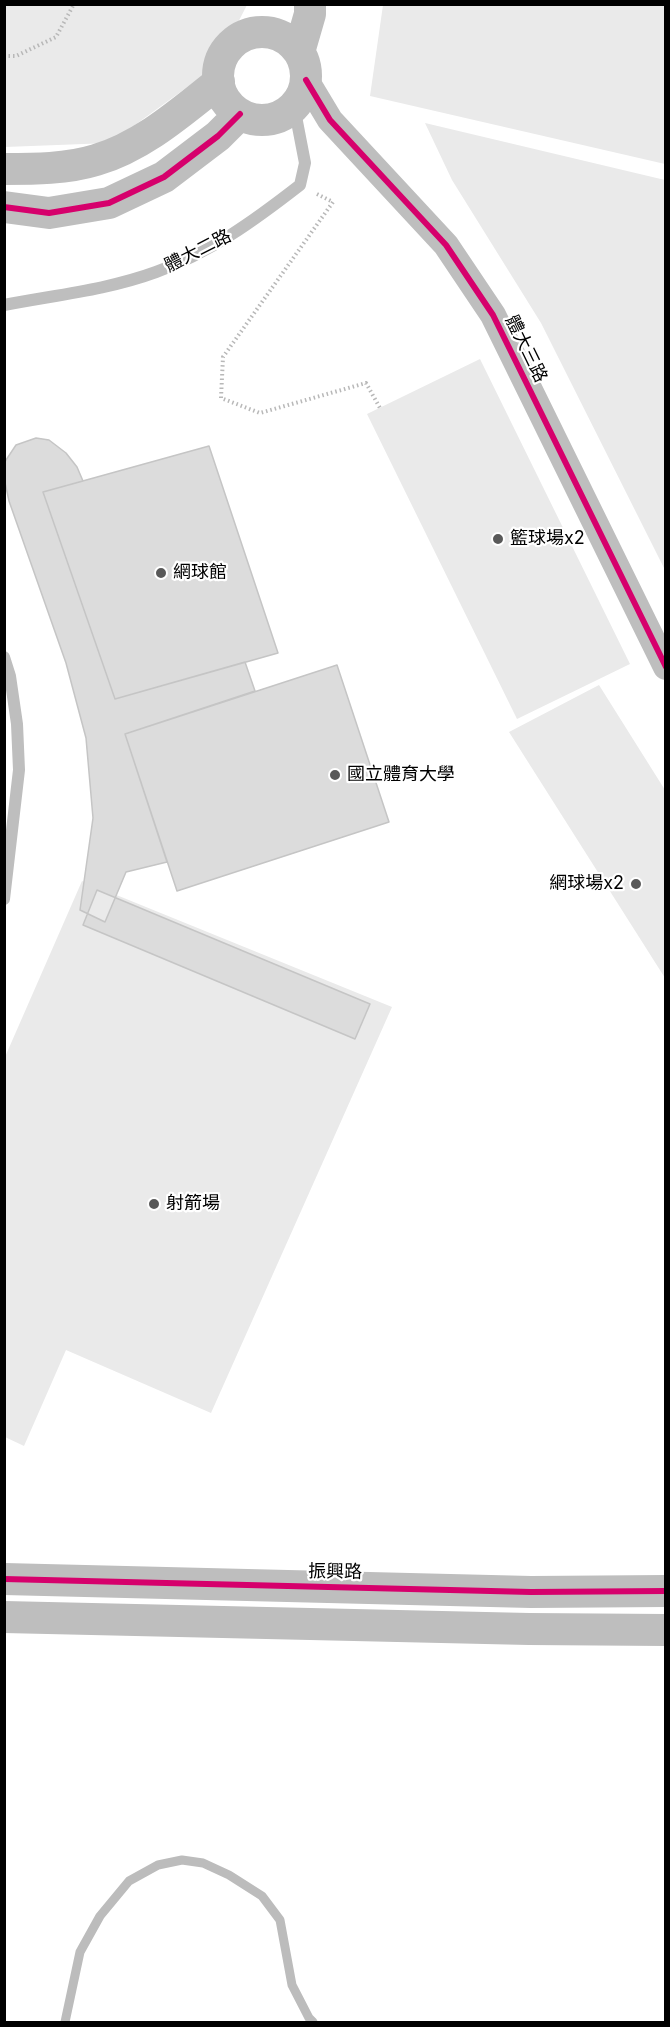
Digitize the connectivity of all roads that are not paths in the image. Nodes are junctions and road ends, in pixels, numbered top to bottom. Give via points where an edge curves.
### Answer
1 (310, 4) edge
2 (265, 18) edge
3 (300, 79) junction
4 (219, 82) junction
5 (240, 114) junction
6 (4, 169) edge
7 (4, 207) edge
8 (4, 305) edge
9 (4, 657) edge
10 (666, 667) edge
11 (4, 899) edge
12 (4, 1578) edge
13 (666, 1591) edge
14 (4, 1617) edge
15 (666, 1630) edge

1 - 3 street
2 - 3 street via 276,34 289,41
2 - 4 street via 225,52
3 - 5 street via 282,115 268,119
3 - 8 lane, 體大二路 via 305,163 300,185 231,236 157,272
3 - 10 street, 體大三路 via 330,120 447,245 493,315
4 - 5 street via 230,105
4 - 6 street via 136,144 95,161 43,169
5 - 7 street via 164,177 109,203 49,213
9 - 11 lane via 17,724 19,770
12 - 13 street, 振興路 via 531,1592
14 - 15 street

